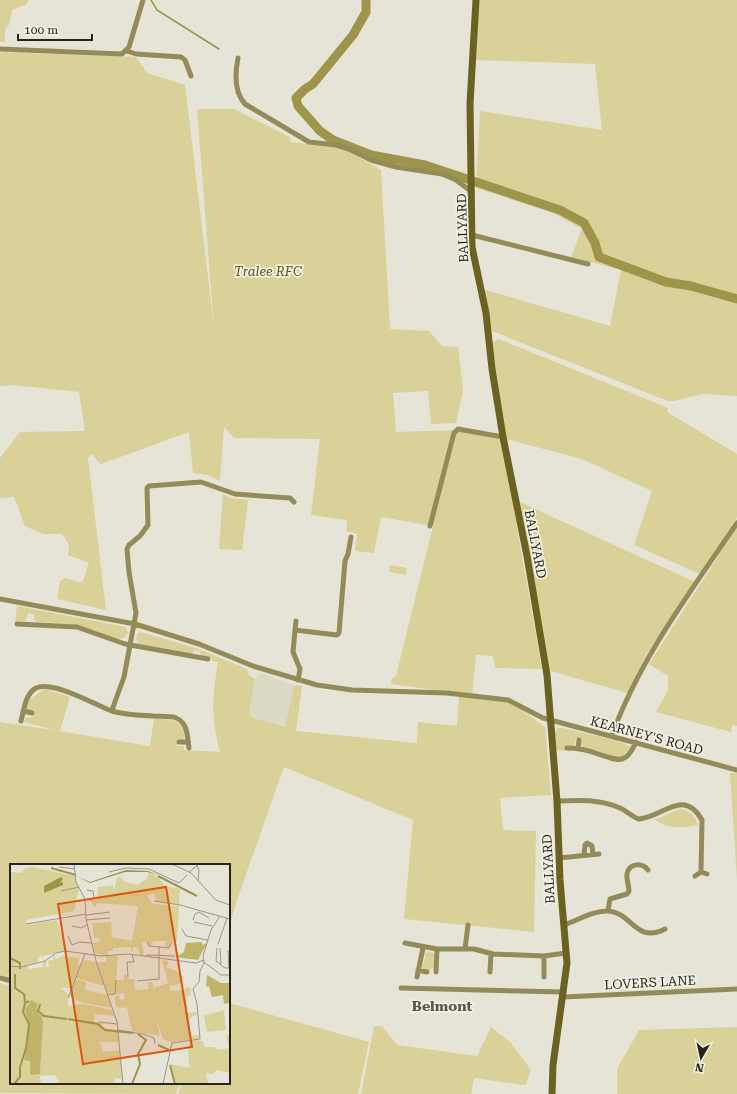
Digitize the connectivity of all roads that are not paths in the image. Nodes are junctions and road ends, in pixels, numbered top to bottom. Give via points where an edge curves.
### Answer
1 (143, 0) edge
2 (476, 0) edge
3 (0, 49) edge
4 (127, 51) junction
5 (238, 58) dead end
6 (191, 76) dead end
7 (472, 189) junction
8 (472, 236) junction
9 (588, 264) dead end
10 (503, 438) junction
11 (294, 502) dead end
12 (737, 524) edge
13 (430, 526) dead end
14 (351, 537) dead end
15 (0, 599) edge
16 (296, 621) dead end
17 (17, 624) dead end
18 (135, 624) junction
19 (295, 630) junction
20 (130, 645) junction
21 (208, 659) dead end
22 (298, 680) junction
23 (112, 710) junction
24 (23, 711) junction
25 (32, 713) dead end
26 (551, 720) junction
27 (21, 721) dead end
28 (612, 735) junction
29 (579, 740) dead end
30 (179, 742) dead end
31 (636, 742) junction
32 (567, 748) dead end
33 (578, 748) junction
34 (737, 770) edge
35 (557, 802) junction
36 (593, 854) junction
37 (599, 854) dead end
38 (584, 855) junction
39 (559, 858) junction
40 (648, 870) dead end
41 (701, 872) junction
42 (707, 874) dead end
43 (695, 876) dead end
44 (608, 911) junction
45 (468, 925) dead end
46 (564, 925) junction
47 (666, 936) dead end
48 (405, 943) dead end
49 (423, 948) junction
50 (437, 949) junction
51 (465, 949) junction
52 (491, 953) junction
53 (566, 953) junction
54 (544, 956) junction
55 (418, 970) junction
56 (427, 972) dead end
57 (436, 972) dead end
58 (490, 972) dead end
59 (417, 977) dead end
60 (544, 977) dead end
61 (0, 978) edge
62 (10, 981) edge
63 (401, 988) dead end
64 (737, 988) edge
65 (564, 994) junction
66 (552, 1094) edge

1 - 4 street
2 - 7 street, BALLYARD via 470,104
3 - 4 street via 115,53
4 - 6 street via 181,57 185,60
5 - 7 street via 236,70 240,100 310,142 336,145 371,160 396,167 442,174
7 - 8 street, BALLYARD
8 - 9 street
8 - 10 street, BALLYARD via 474,263 486,313
10 - 13 street via 458,429 454,433
10 - 26 street, BALLYARD via 527,556
11 - 18 street via 290,498 235,494 201,482 149,486 146,495 148,525 127,549 136,613
12 - 28 street via 643,666 627,696
14 - 19 street via 345,561 339,633 337,635
15 - 18 street, KEARNEY'S ROAD
16 - 19 street
17 - 20 street via 77,627
18 - 20 street
18 - 22 street, KEARNEY'S ROAD
19 - 22 street via 293,652 300,669
20 - 21 street
20 - 23 street via 124,677
22 - 26 street, KEARNEY'S ROAD via 352,690 492,697 508,700
23 - 24 street via 59,689 44,686 36,688 29,695
23 - 30 street via 134,716 151,715 179,719 185,726 188,745
24 - 25 street
24 - 27 street
26 - 28 street, KEARNEY'S ROAD
26 - 35 street, BALLYARD
28 - 31 street, KEARNEY'S ROAD
29 - 33 street
31 - 33 street via 631,754 620,760 612,760
31 - 34 street, KEARNEY'S ROAD
32 - 33 street
35 - 39 street, BALLYARD
35 - 41 street via 590,800 607,803 639,819 672,806 682,804 691,808 702,820
36 - 37 street
36 - 38 street
36 - 38 street via 592,846 587,843
38 - 39 street
39 - 46 street, BALLYARD
40 - 44 street via 645,866 638,865 631,868 627,873 629,891 627,894 610,898
41 - 42 street
41 - 43 street
44 - 46 street via 601,911
44 - 47 street via 622,917 637,930 664,930
45 - 51 street
46 - 53 street, BALLYARD
48 - 49 street
49 - 50 street
49 - 55 street
50 - 51 street
50 - 57 street
51 - 52 street
52 - 54 street
52 - 58 street
53 - 54 street
53 - 65 street, BALLYARD
54 - 60 street
55 - 56 street
55 - 59 street
61 - 62 street
63 - 65 street, LOVERS LANE
64 - 65 street, LOVERS LANE
65 - 66 street, BALLYARD

